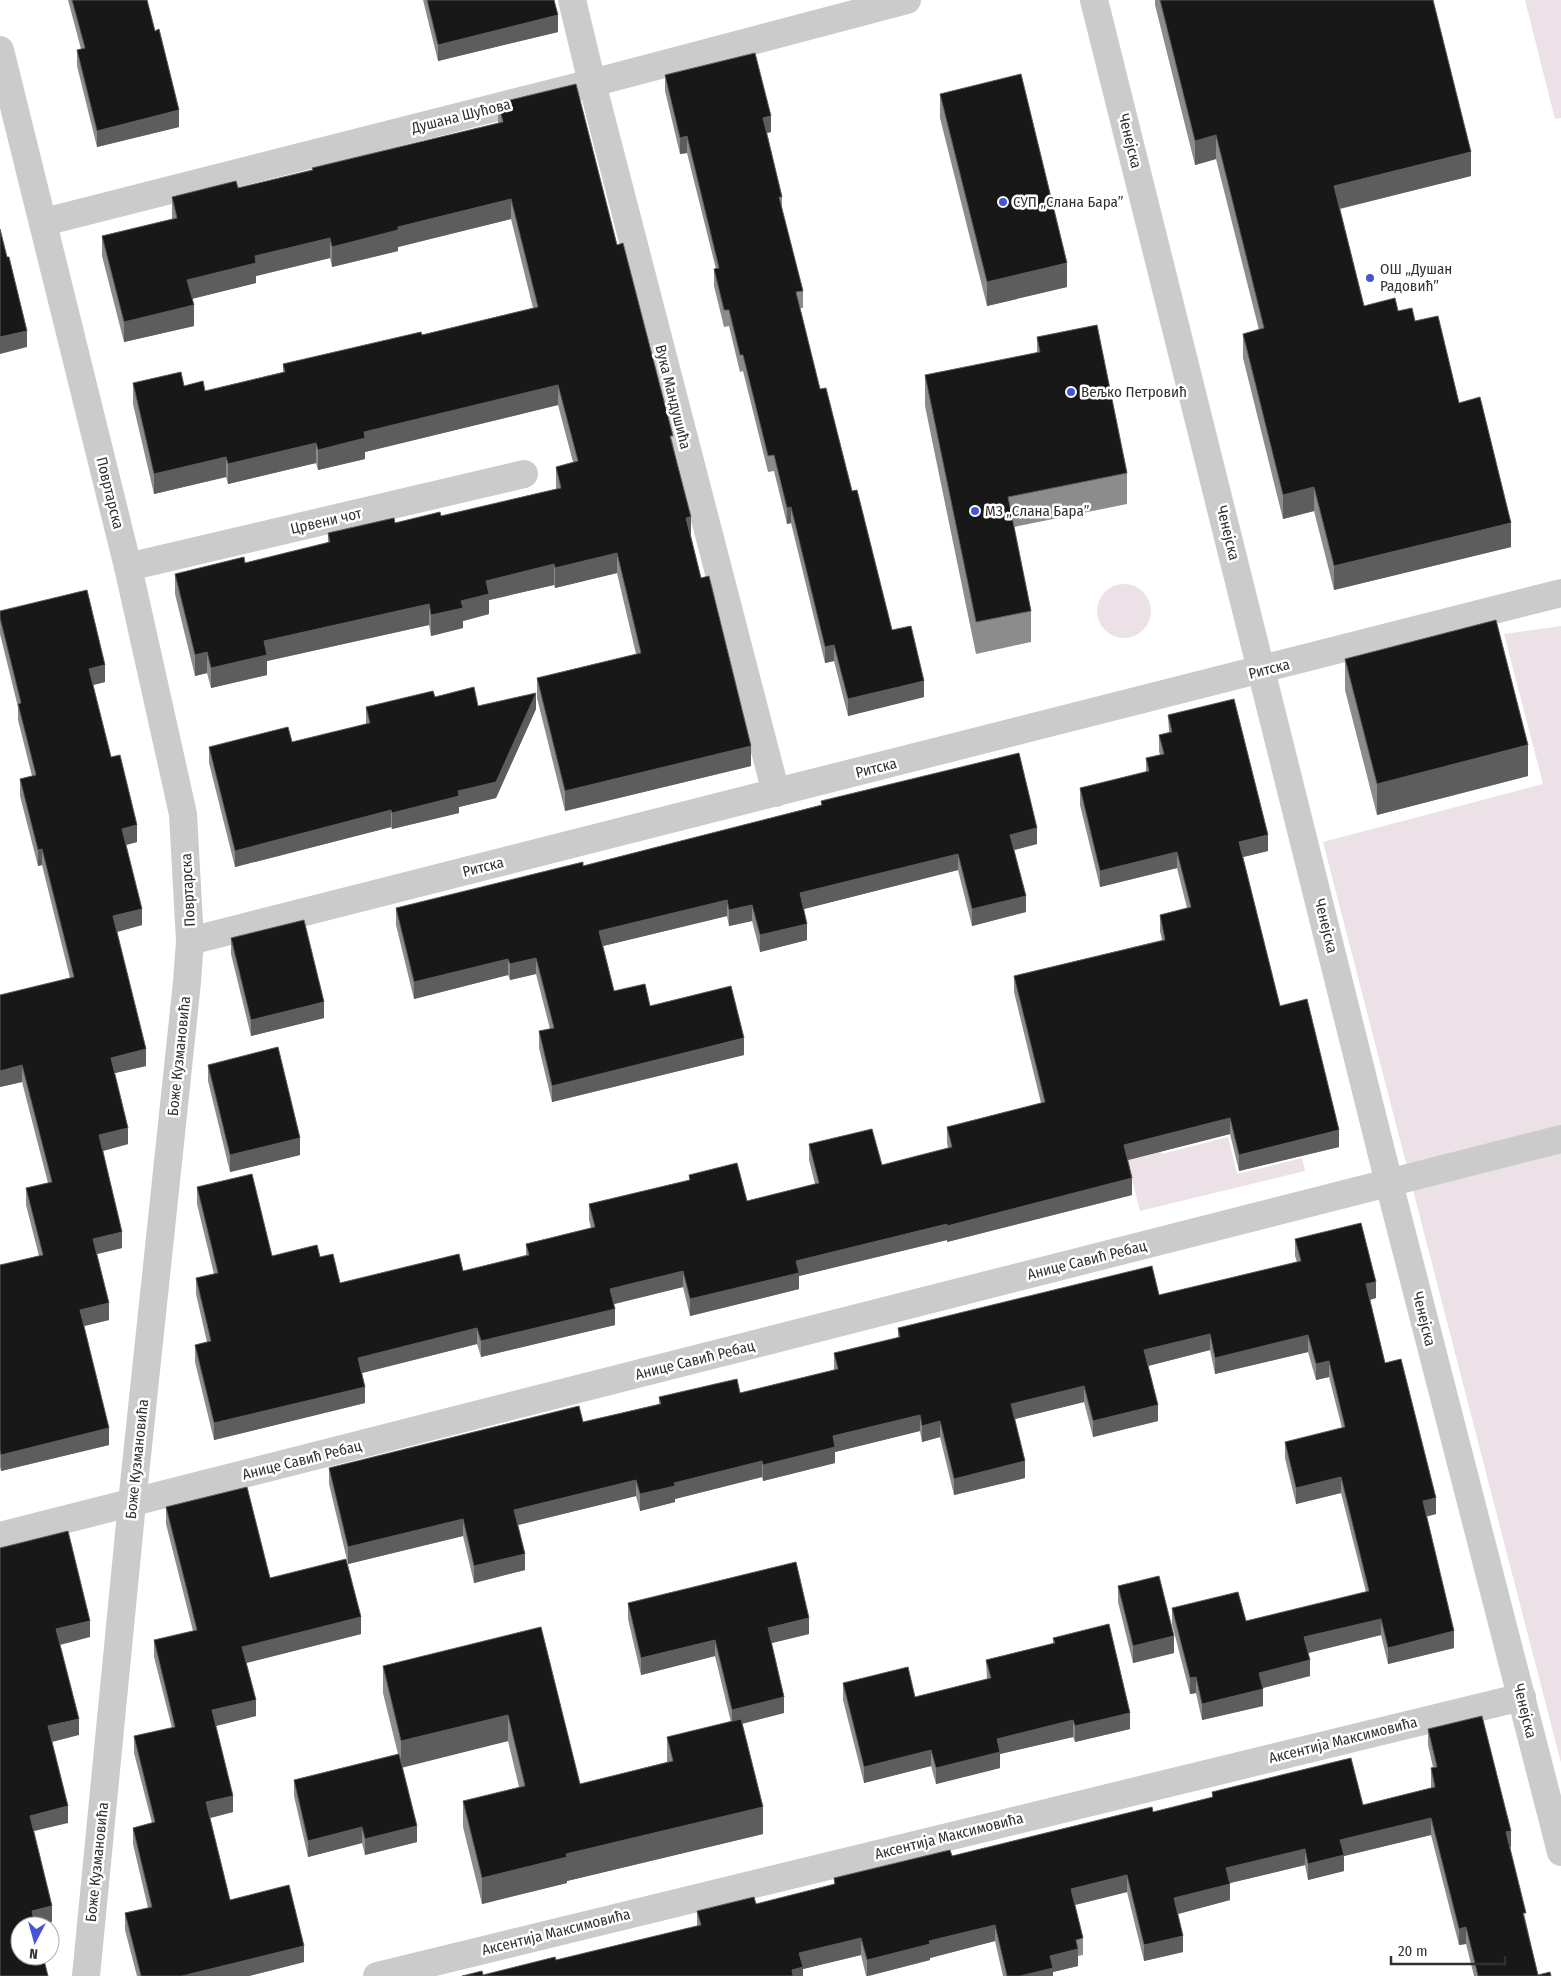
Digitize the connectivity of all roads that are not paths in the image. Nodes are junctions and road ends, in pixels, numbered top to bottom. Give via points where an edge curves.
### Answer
1 (572, 0) edge
2 (907, 0) edge
3 (1094, 0) edge
4 (0, 50) edge
5 (592, 83) junction
6 (44, 222) junction
7 (524, 474) dead end
8 (128, 567) junction
9 (1561, 593) edge
10 (1262, 670) junction
11 (776, 793) junction
12 (190, 941) junction
13 (1561, 1139) edge
14 (1389, 1183) junction
15 (132, 1503) junction
16 (0, 1536) edge
17 (1522, 1697) junction
18 (1561, 1852) edge
19 (86, 1976) edge
20 (377, 1976) edge

1 - 5 street, Вука Мандушића
2 - 5 street, Душана Шућова
3 - 10 street, Ченејска
4 - 6 street, Повртарска
5 - 6 street, Душана Шућова
5 - 11 street, Вука Мандушића
6 - 8 street, Повртарска
7 - 8 street, Црвени чот
8 - 12 street, Повртарска via 183,814
9 - 10 street, Ритска
10 - 11 street, Ритска
10 - 14 street, Ченејска
11 - 12 street, Ритска
12 - 15 street, Боже Кузмановића
13 - 14 street, Анице Савић Ребац
14 - 15 street, Анице Савић Ребац
14 - 17 street, Ченејска
15 - 16 street, Анице Савић Ребац
15 - 19 street, Боже Кузмановића
17 - 18 street, Ченејска
17 - 20 street, Аксентија Максимовића

